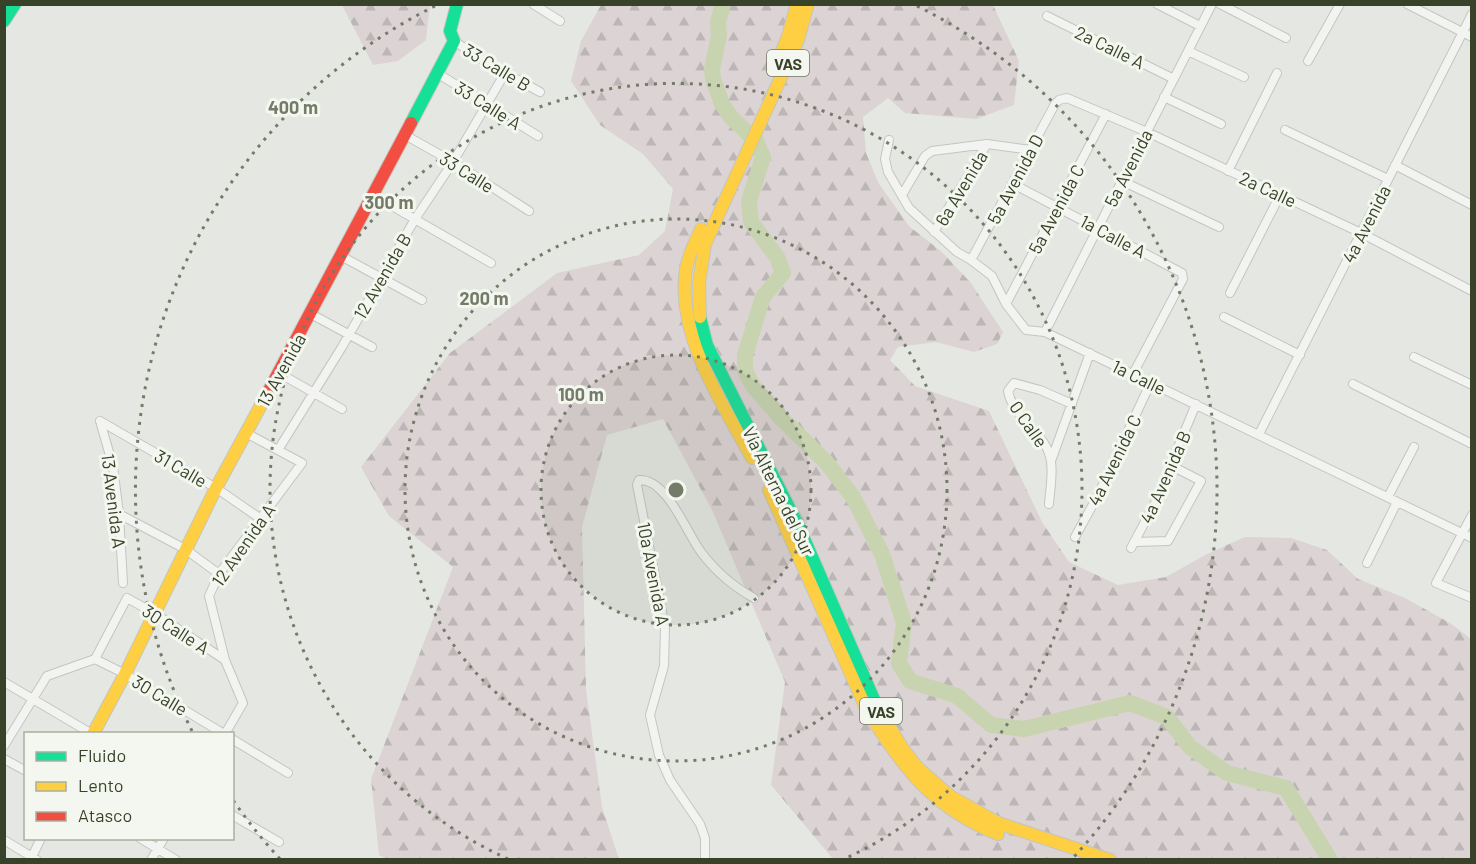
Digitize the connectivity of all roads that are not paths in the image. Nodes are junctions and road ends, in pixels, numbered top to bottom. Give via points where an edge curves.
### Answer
1 (15, 4) edge
2 (457, 4) edge
3 (533, 4) edge
4 (797, 4) edge
5 (808, 4) edge
6 (1157, 4) edge
7 (1212, 4) edge
8 (1220, 4) edge
9 (1340, 4) edge
10 (1407, 4) edge
11 (1472, 14) edge
12 (1047, 16) dead end
13 (4, 21) edge
14 (560, 21) dead end
15 (1200, 26) junction
16 (1462, 32) junction
17 (1472, 37) edge
18 (1286, 38) dead end
19 (454, 41) junction
20 (1188, 51) junction
21 (1308, 61) dead end
22 (437, 73) junction
23 (505, 73) junction
24 (1277, 73) dead end
25 (1244, 77) dead end
26 (1174, 79) junction
27 (540, 92) dead end
28 (1164, 97) junction
29 (1059, 100) joint
30 (486, 104) junction
31 (1106, 114) junction
32 (757, 117) junction
33 (1221, 124) dead end
34 (1285, 130) dead end
35 (1147, 132) junction
36 (405, 135) junction
37 (538, 136) dead end
38 (889, 140) dead end
39 (987, 144) junction
40 (1031, 150) junction
41 (453, 162) junction
42 (1395, 165) junction
43 (1228, 171) junction
44 (1388, 179) junction
45 (1122, 181) junction
46 (1012, 184) junction
47 (373, 195) junction
48 (902, 195) junction
49 (1280, 195) junction
50 (1472, 205) edge
51 (1057, 207) junction
52 (529, 211) dead end
53 (415, 219) junction
54 (1219, 227) dead end
55 (1098, 228) junction
56 (934, 232) junction
57 (1361, 233) junction
58 (341, 256) junction
59 (971, 260) junction
60 (491, 263) dead end
61 (381, 277) junction
62 (1472, 291) edge
63 (1230, 292) dead end
64 (422, 300) dead end
65 (1006, 304) junction
66 (311, 314) junction
67 (1224, 317) dead end
68 (1045, 332) junction
69 (348, 334) junction
70 (372, 347) dead end
71 (1090, 353) junction
72 (1300, 355) junction
73 (1414, 357) dead end
74 (279, 373) junction
75 (1133, 374) junction
76 (1151, 382) junction
77 (1353, 384) dead end
78 (1472, 385) edge
79 (314, 393) junction
80 (1072, 404) junction
81 (1196, 404) junction
82 (342, 410) dead end
83 (100, 421) joint
84 (246, 433) junction
85 (1259, 434) junction
86 (1472, 444) edge
87 (1414, 447) dead end
88 (278, 450) junction
89 (757, 457) junction
90 (1051, 461) junction
91 (1172, 466) junction
92 (216, 488) junction
93 (1388, 497) junction
94 (1397, 502) junction
95 (1049, 504) dead end
96 (119, 514) junction
97 (1472, 515) edge
98 (261, 519) junction
99 (1462, 533) junction
100 (1075, 537) dead end
101 (1472, 538) edge
102 (185, 549) junction
103 (1367, 563) dead end
104 (219, 574) junction
105 (123, 583) dead end
106 (754, 598) dead end
107 (1472, 598) edge
108 (154, 613) junction
109 (95, 659) junction
110 (225, 660) junction
111 (125, 674) junction
112 (4, 682) edge
113 (32, 699) junction
114 (89, 732) edge
115 (93, 732) edge
116 (222, 732) edge
117 (226, 732) edge
118 (234, 740) edge
119 (4, 746) edge
120 (4, 759) edge
121 (24, 770) edge
122 (288, 773) dead end
123 (234, 816) edge
124 (4, 840) edge
125 (40, 840) edge
126 (143, 840) edge
127 (163, 840) edge
128 (279, 842) dead end
129 (158, 849) junction
130 (33, 858) edge
131 (151, 860) edge
132 (176, 860) edge
133 (705, 860) edge
134 (1078, 860) edge
135 (1110, 860) edge

1 - 13 main road
2 - 19 main road, 13 Avenida via 450,31
3 - 14 street
4 - 32 main road, Vía Alterna del Sur / VAS
5 - 32 main road, Vía Alterna del Sur / VAS via 798,40
6 - 15 street
7 - 15 street, 5a Avenida
8 - 18 street
9 - 21 street
10 - 16 street
11 - 16 street, 4a Avenida
12 - 26 street, 2a Calle A
15 - 20 street, 5a Avenida
16 - 17 street
16 - 42 street, 4a Avenida
19 - 22 main road, 13 Avenida
19 - 23 street, 33 Calle B
20 - 25 street
20 - 26 street, 5a Avenida
22 - 30 street, 33 Calle A
22 - 36 main road, 13 Avenida
23 - 27 street, 33 Calle B
23 - 30 street, 12 Avenida B
24 - 43 street
26 - 28 street, 5a Avenida
28 - 33 street
28 - 35 street, 5a Avenida
29 - 31 street, 2a Calle via 1067,98
29 - 40 street, 5a Avenida D
30 - 37 street, 33 Calle A
30 - 41 street, 12 Avenida B
31 - 35 street, 2a Calle
31 - 51 street, 5a Avenida C
32 - 89 main road, Vía Alterna del Sur / VAS via 700,243 697,280 700,323 722,387
34 - 44 street
35 - 43 street, 2a Calle
35 - 45 street, 5a Avenida
36 - 41 street, 33 Calle
36 - 47 main road, 13 Avenida
38 - 48 street, 1a Calle via 885,159 888,172
39 - 40 street
39 - 48 street via 932,151
39 - 56 street, 6a Avenida
40 - 46 street, 5a Avenida D
41 - 52 street, 33 Calle
41 - 53 street, 12 Avenida B
42 - 44 street, 4a Avenida
42 - 50 street
43 - 49 street, 2a Calle
44 - 57 street, 4a Avenida
45 - 54 street
45 - 55 street, 5a Avenida
46 - 51 street, 1a Calle A
46 - 59 street, 5a Avenida D
47 - 53 street
47 - 58 main road, 13 Avenida
48 - 56 street, 1a Calle via 909,208
49 - 57 street, 2a Calle
49 - 63 street
51 - 55 street, 1a Calle A
51 - 65 street, 5a Avenida C
53 - 60 street
53 - 61 street, 12 Avenida B
55 - 68 street, 5a Avenida
55 - 75 street, 1a Calle A via 1182,273 1183,279
56 - 59 street, 1a Calle
57 - 62 street, 2a Calle
57 - 72 street, 4a Avenida
58 - 61 street
58 - 66 main road, 13 Avenida
59 - 65 street, 1a Calle via 992,276
61 - 64 street
61 - 69 street, 12 Avenida B
65 - 68 street, 1a Calle via 1026,330
66 - 69 street
66 - 74 main road, 13 Avenida
67 - 72 street
68 - 71 street, 1a Calle
69 - 70 street
69 - 79 street, 12 Avenida B
71 - 75 street, 1a Calle
71 - 80 street
72 - 85 street, 4a Avenida
73 - 78 street
74 - 79 street
74 - 84 main road, 13 Avenida
75 - 76 street, 1a Calle
76 - 81 street, 1a Calle
76 - 100 street, 4a Avenida C
77 - 86 street
79 - 82 street
79 - 88 street, 12 Avenida B
80 - 90 street
80 - 90 street, 0 Calle via 1014,383 1008,391 1020,414 1046,446
81 - 85 street, 1a Calle
81 - 91 street, 4a Avenida B
83 - 92 street, 31 Calle
83 - 96 street, 13 Avenida A via 113,466
84 - 88 street
84 - 92 main road, 13 Avenida
85 - 93 street, 1a Calle
87 - 93 street
88 - 98 street, 12 Avenida A via 302,464
89 - 134 main road, Vía Alterna del Sur / VAS via 866,708 898,759 924,788 973,822
89 - 135 main road, Vía Alterna del Sur / VAS via 799,527 876,704 917,767 950,796 998,824
90 - 95 street, 0 Calle
91 - 91 street, 4a Avenida B via 1201,481 1168,541 1133,545
92 - 98 street, 31 Calle
92 - 102 main road, 13 Avenida
93 - 94 street, 1a Calle
94 - 99 street, 1a Calle
94 - 103 street
96 - 102 street
96 - 105 street, 13 Avenida A
97 - 99 street
98 - 104 street, 12 Avenida A
99 - 101 street, 1a Calle
99 - 107 street via 1436,583
102 - 104 street
102 - 108 main road, 13 Avenida
104 - 110 street, 12 Avenida A via 209,596
106 - 133 street, 10a Avenida A via 724,579 700,551 658,487 639,480 665,627 664,666 650,715 662,764 700,824 705,838
108 - 109 street, 30 Calle A via 127,598
108 - 110 street, 30 Calle A
108 - 111 main road, 13 Avenida
109 - 111 street, 30 Calle
109 - 113 street via 47,676
110 - 117 street, 12 Avenida A via 243,704
111 - 115 main road, 13 Avenida
111 - 116 street, 30 Calle
112 - 113 street
113 - 114 street
113 - 119 street
118 - 122 street
120 - 121 street
123 - 128 street
124 - 130 street
125 - 130 street
126 - 129 street
127 - 129 street
129 - 131 street
129 - 132 street

